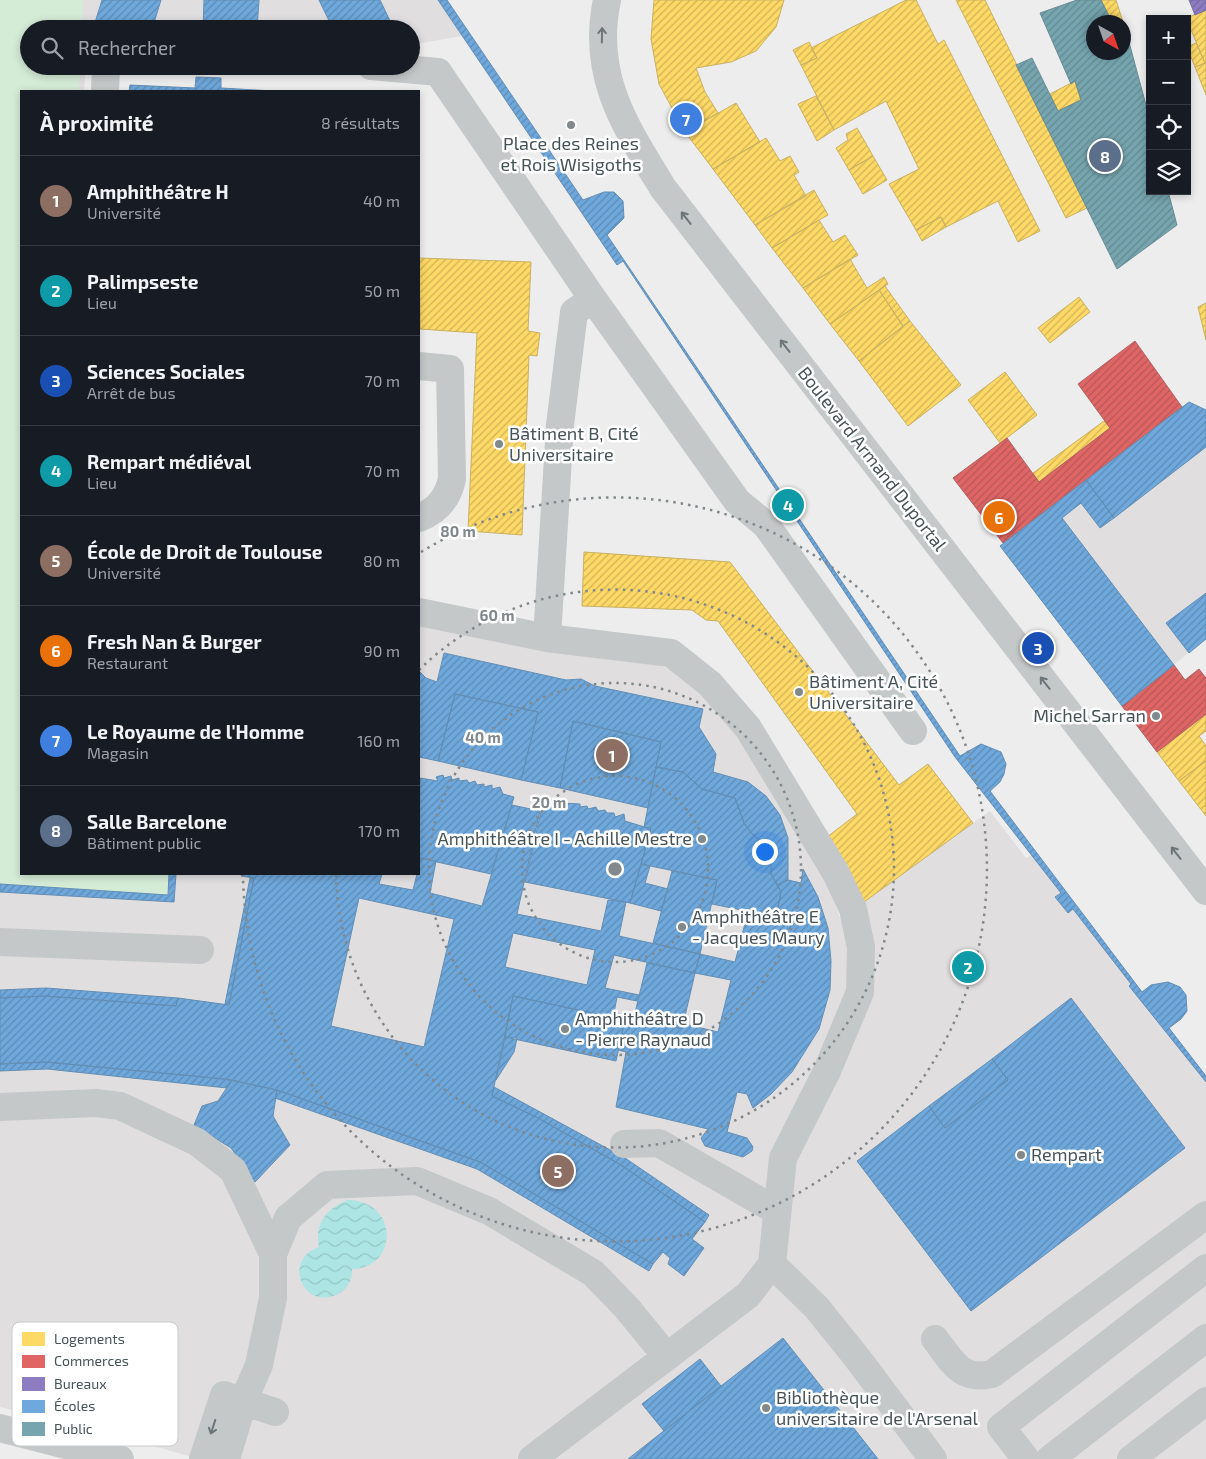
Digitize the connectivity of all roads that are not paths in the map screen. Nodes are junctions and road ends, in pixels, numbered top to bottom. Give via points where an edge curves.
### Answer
1 (607, 0) edge
2 (420, 70) edge
3 (106, 75) edge
4 (105, 90) edge
5 (593, 299) junction
6 (420, 366) edge
7 (420, 517) edge
8 (420, 612) edge
9 (547, 638) junction
10 (912, 731) dead end
11 (1206, 891) edge
12 (0, 942) edge
13 (200, 950) dead end
14 (0, 1107) edge
15 (624, 1144) dead end
16 (777, 1211) junction
17 (1206, 1215) edge
18 (273, 1254) junction
19 (772, 1264) junction
20 (1206, 1268) edge
21 (1206, 1338) edge
22 (935, 1339) dead end
23 (667, 1357) junction
24 (234, 1398) junction
25 (1206, 1401) edge
26 (275, 1412) dead end
27 (70, 1446) edge
28 (120, 1459) edge
29 (203, 1459) edge
30 (226, 1459) edge
31 (532, 1459) edge
32 (933, 1459) edge
33 (1026, 1459) edge
34 (1050, 1459) edge
35 (1131, 1459) edge

11 -> 1 street, Boulevard Armand Duportal via 663,188 609,89 602,50
2 - 5 street via 438,72
3 - 4 street
5 - 9 street via 574,312 560,425
5 - 10 street via 737,501 766,525
6 - 7 street via 450,369 452,479 450,491 438,507
8 - 9 street
9 - 16 street via 671,653 710,684 748,728 836,872 853,909 861,947 860,992 827,1071 783,1158
12 - 13 street
14 - 18 street via 96,1102 120,1106 197,1142 233,1170
15 - 16 street via 659,1143
16 - 19 street
17 - 22 street via 992,1374 977,1377 966,1374
18 - 23 street via 288,1218 327,1185 417,1181 488,1211 593,1273
18 - 24 street via 273,1298 259,1365
19 - 23 street via 748,1295
19 - 32 street via 817,1308
20 - 33 street via 1001,1427
21 - 34 street
23 - 31 street
24 - 26 street
24 -> 29 street
24 - 30 street
25 - 35 street
27 - 28 street

